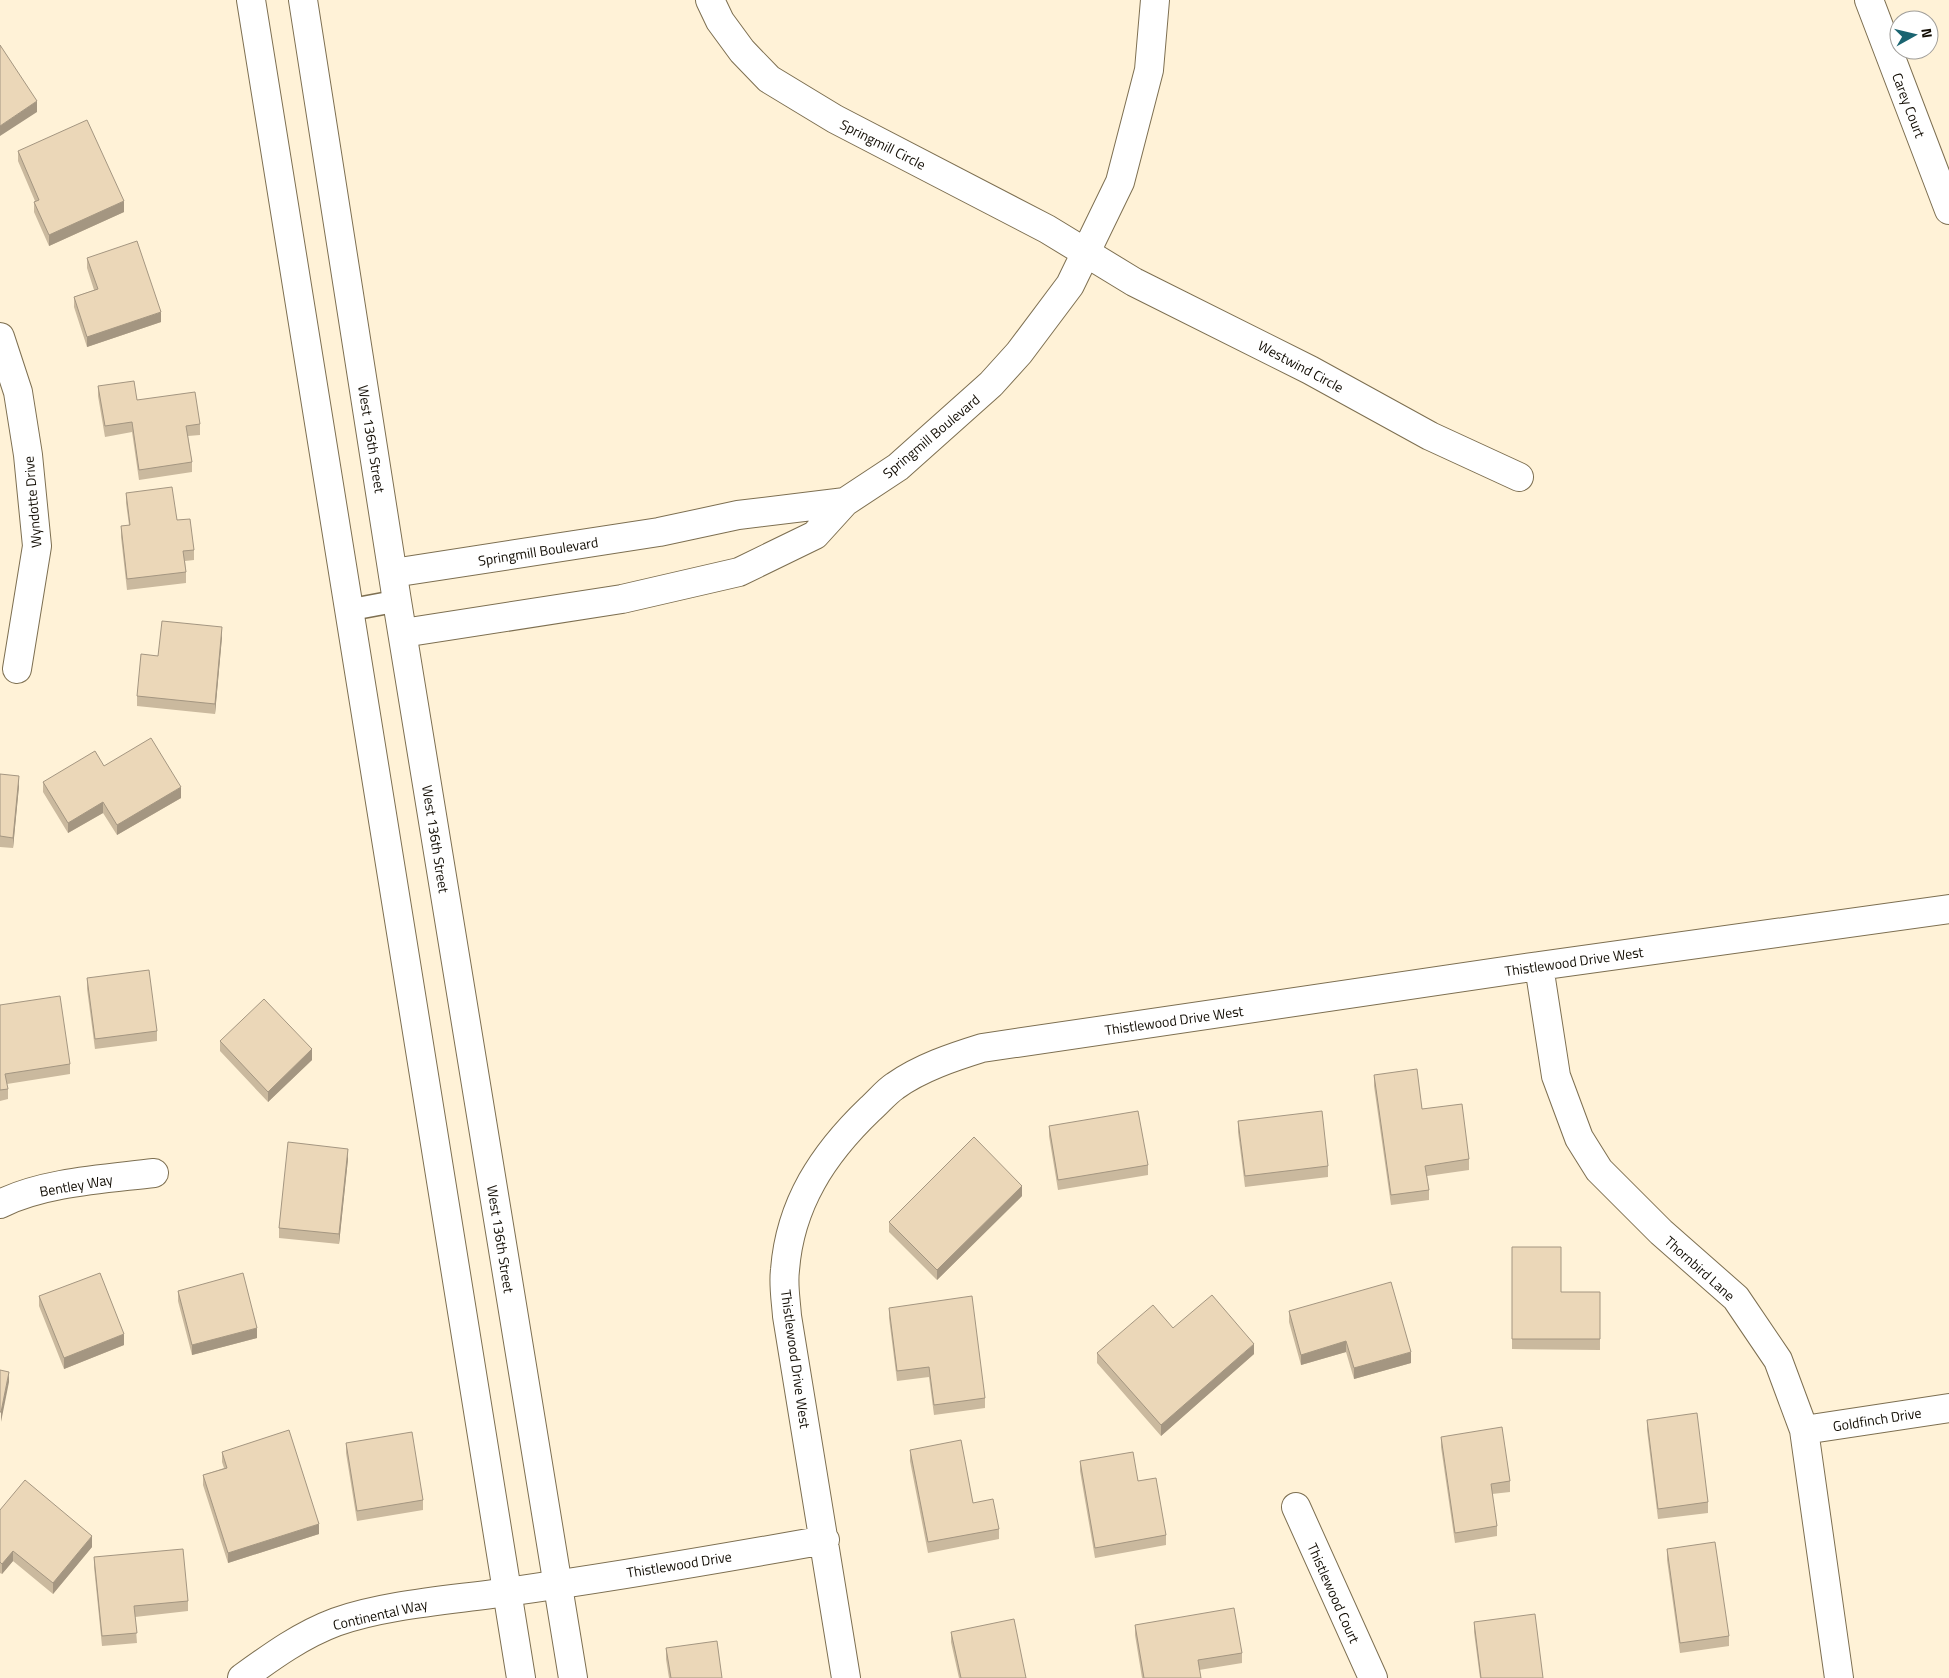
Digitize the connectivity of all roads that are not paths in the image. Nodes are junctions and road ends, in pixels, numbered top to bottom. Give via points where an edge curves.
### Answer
1 (251, 0) edge
2 (302, 0) edge
3 (710, 0) edge
4 (1155, 0) edge
5 (1869, 0) edge
6 (1949, 210) edge
7 (1086, 252) junction
8 (0, 337) edge
9 (1518, 477) dead end
10 (845, 502) junction
11 (393, 574) junction
12 (397, 601) junction
13 (349, 610) junction
14 (403, 633) junction
15 (16, 669) dead end
16 (1949, 909) edge
17 (1540, 966) junction
18 (154, 1172) dead end
19 (0, 1204) edge
20 (1949, 1408) edge
21 (1804, 1430) junction
22 (1296, 1507) dead end
23 (825, 1540) junction
24 (532, 1588) junction
25 (242, 1678) edge
26 (521, 1678) edge
27 (573, 1678) edge
28 (846, 1678) edge
29 (1373, 1678) edge
30 (1839, 1678) edge

1 - 13 street, West 136th Street
2 - 11 street, West 136th Street
3 - 7 street, Springmill Circle via 720,21 742,51 769,79 835,119 1047,228
4 - 7 street, Springmill Boulevard via 1149,70 1120,182
5 - 6 street, Carey Court
7 - 9 street, Westwind Circle via 1134,282 1310,370 1430,436
7 - 10 street, Springmill Boulevard via 1070,285 1019,353 991,384 898,467
8 - 15 street, Wyndotte Drive via 18,392 38,546
10 - 11 street, Springmill Boulevard via 738,515 659,532
10 - 14 street via 815,535 739,572 622,599
11 - 12 street, West 136th Street
12 - 13 lane
12 - 14 street, West 136th Street
13 - 24 street, West 136th Street
14 - 24 street, West 136th Street
16 - 17 street, Thistlewood Drive West
17 - 21 street, Thornbird Lane via 1556,1076 1579,1138 1599,1170 1660,1232 1736,1298 1778,1360
17 - 23 street, Thistlewood Drive West via 982,1048 950,1058 894,1086 848,1130 824,1160 806,1191 793,1224 784,1271 787,1316
18 - 19 street, Bentley Way via 66,1185 14,1197
20 - 21 street, Goldfinch Drive
21 - 30 street, Thornbird Lane
22 - 29 street, Thistlewood Court
23 - 24 street, Thistlewood Drive
23 - 28 street, Thistlewood Drive West
24 - 25 street, Continental Way via 395,1609 336,1622 289,1644
24 - 26 street, West 136th Street
24 - 27 street, West 136th Street

